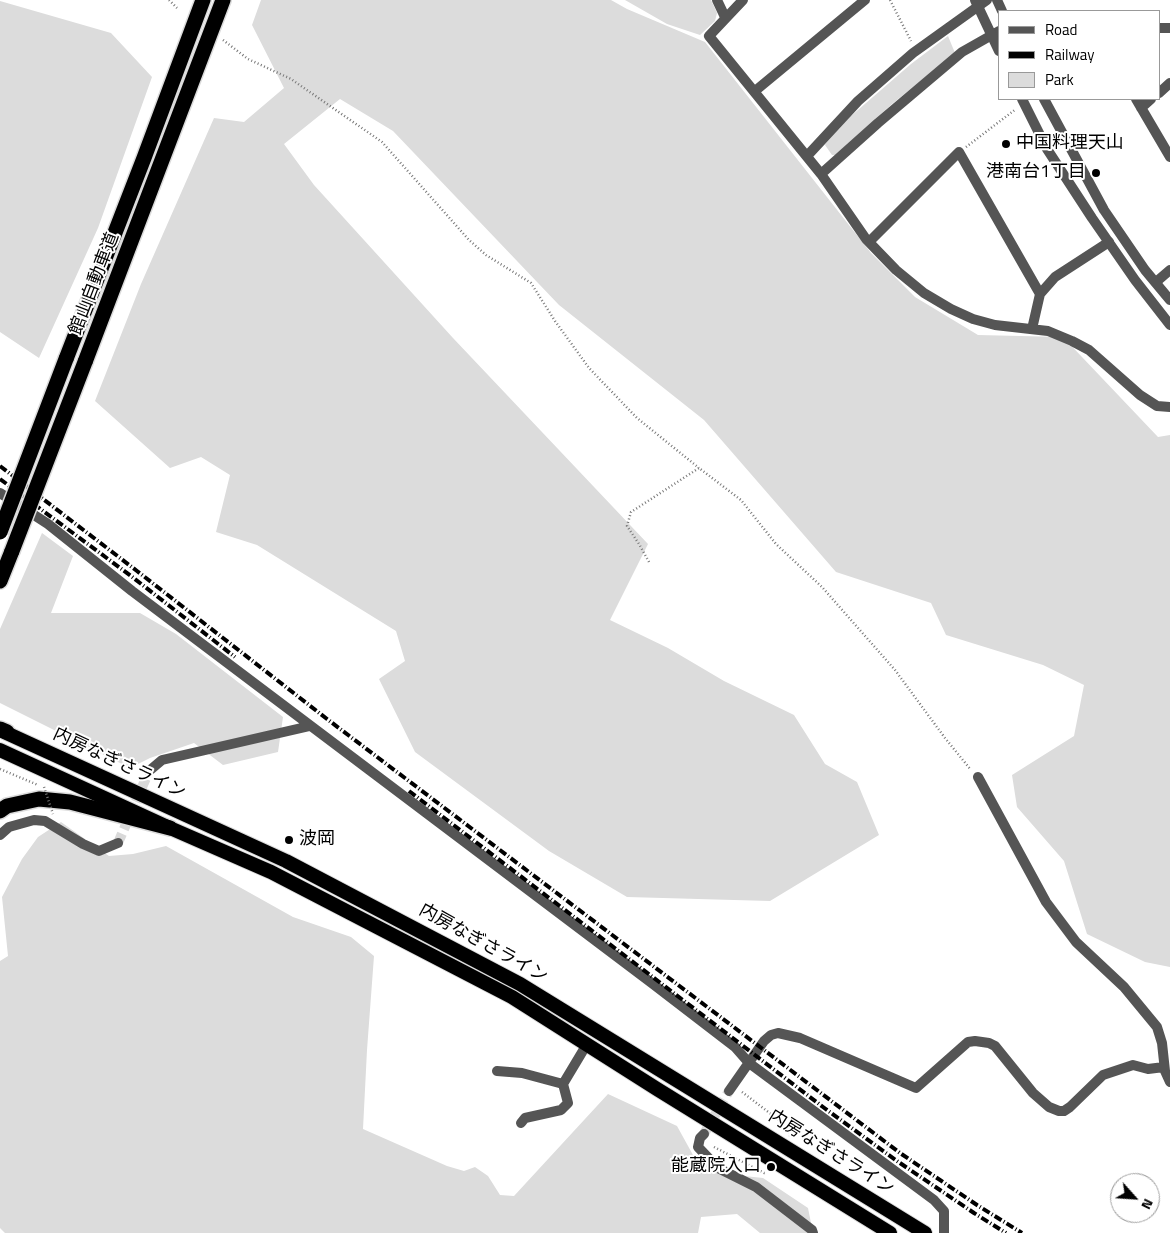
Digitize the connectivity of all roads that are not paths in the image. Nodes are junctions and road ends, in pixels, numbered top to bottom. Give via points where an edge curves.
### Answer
1 (203, 0) edge
2 (223, 0) edge
3 (717, 0) edge
4 (744, 0) edge
5 (865, 0) edge
6 (987, 0) edge
7 (976, 3) edge
8 (725, 17) junction
9 (995, 33) edge
10 (998, 46) edge
11 (1170, 83) edge
12 (1160, 91) edge
13 (756, 92) junction
14 (1045, 100) edge
15 (1139, 103) edge
16 (1019, 104) edge
17 (807, 156) junction
18 (1170, 157) edge
19 (822, 174) junction
20 (869, 242) junction
21 (1109, 242) junction
22 (1170, 270) edge
23 (1156, 282) junction
24 (1040, 294) junction
25 (1170, 300) edge
26 (1170, 325) edge
27 (1032, 329) junction
28 (1170, 407) edge
29 (0, 493) edge
30 (0, 532) edge
31 (0, 581) edge
32 (310, 726) junction
33 (2, 730) edge
34 (0, 750) edge
35 (149, 771) tunnel mouth
36 (978, 778) road end
37 (0, 810) edge
38 (170, 828) junction
39 (0, 835) edge
40 (118, 843) dead end
41 (587, 1044) junction
42 (749, 1063) junction
43 (1164, 1067) junction
44 (497, 1071) dead end
45 (1170, 1082) edge
46 (563, 1084) junction
47 (731, 1088) tunnel mouth
48 (521, 1124) dead end
49 (702, 1136) tunnel mouth
50 (813, 1233) edge
51 (890, 1233) edge
52 (925, 1233) edge
53 (944, 1233) edge

1 - 30 highway, 館山自動車道, bridge
2 - 31 highway, 館山自動車道, bridge
3 - 8 street
4 - 8 street
5 - 13 street
6 - 7 street
7 - 9 street
7 - 17 street via 858,101
8 - 13 street via 709,36
9 - 10 street
9 - 19 street via 962,52
11 - 12 street
13 - 17 street
14 - 23 street via 1104,210
15 - 18 street
16 - 21 street
17 - 19 street
19 - 20 street
20 - 24 street via 959,152
20 - 27 street via 896,270 951,309 994,325
21 - 24 street via 1055,277
21 - 26 street
22 - 23 street
23 - 25 street
24 - 27 street
27 - 28 street via 1048,331 1088,350 1140,395 1157,406
29 - 32 street via 48,524
32 - 35 street via 162,760
32 - 42 street via 653,984 735,1048
33 - 52 highway, 内房なぎさライン via 286,861 512,980
34 - 38 highway, 内房なぎさライン
36 - 43 street via 1046,902 1076,942 1124,986 1157,1027
37 - 38 highway via 38,799 70,802
38 - 41 highway, 内房なぎさライン via 271,872 366,920 512,997
39 - 40 street via 8,827 34,820 45,821 99,851
41 - 46 street
41 - 51 highway, 内房なぎさライン
42 - 43 street via 764,1041 778,1033 800,1038 916,1088 968,1042 982,1041 994,1046 1033,1093 1058,1111 1070,1107 1103,1075 1133,1064 1148,1069
42 - 47 street
42 - 53 street via 934,1200 944,1211
43 - 45 street
44 - 46 street via 522,1073
46 - 48 street via 568,1103 561,1110 525,1118
49 - 50 street via 698,1147 718,1168 756,1187

